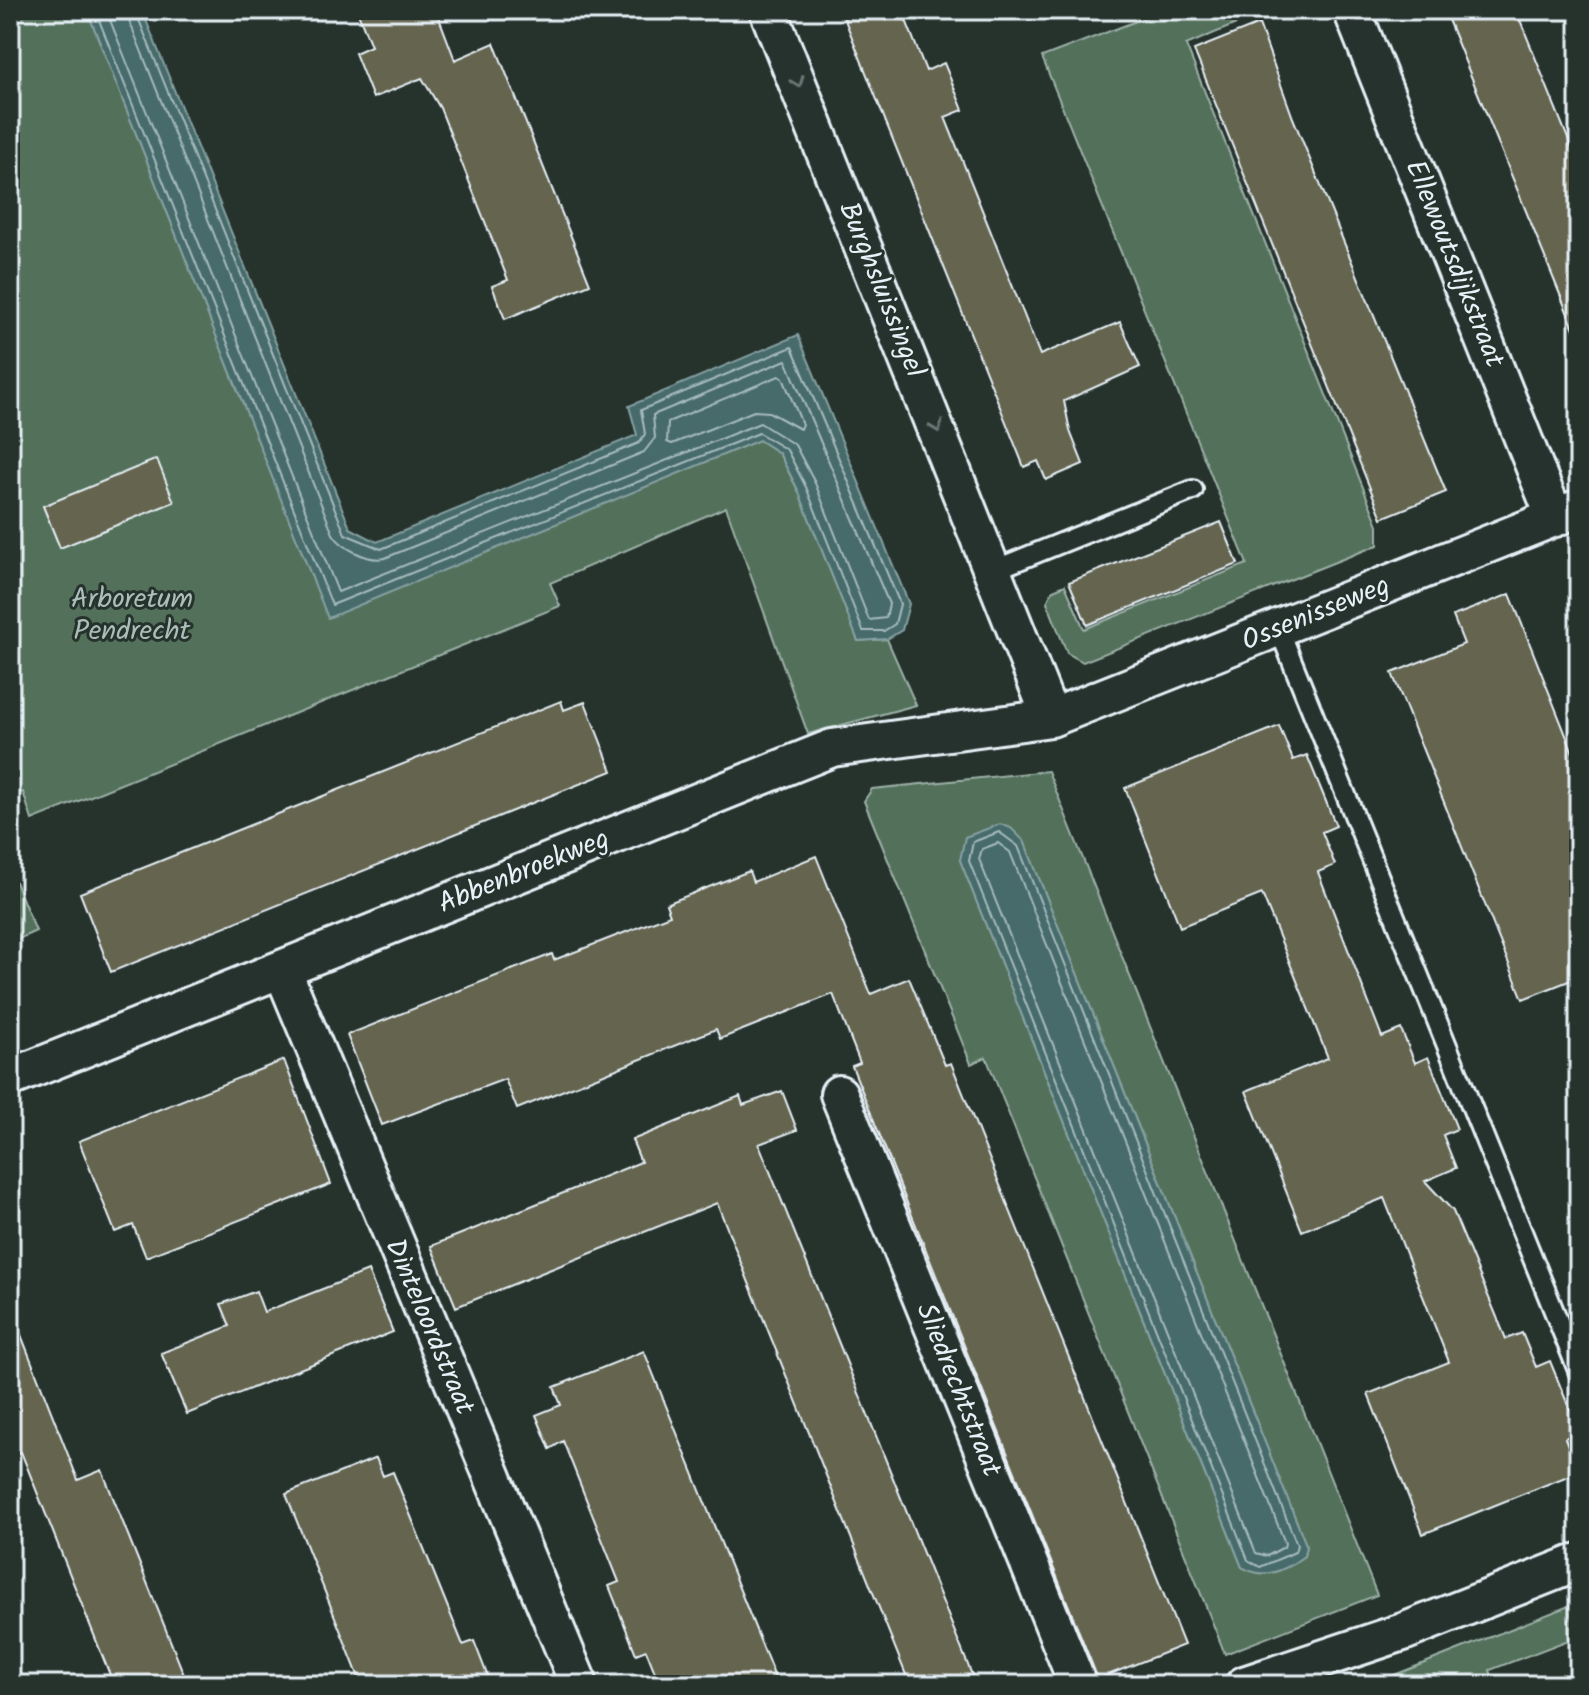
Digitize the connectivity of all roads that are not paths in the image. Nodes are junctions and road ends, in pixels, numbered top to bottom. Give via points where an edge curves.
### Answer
1 (768, 10) edge
2 (1352, 10) edge
3 (1193, 490) dead end
4 (1567, 513) edge
5 (994, 570) junction
6 (1279, 629) junction
7 (1051, 718) junction
8 (282, 969) junction
9 (10, 1078) edge
10 (839, 1094) dead end
11 (1579, 1373) edge
12 (1579, 1562) edge
13 (579, 1685) edge
14 (1078, 1685) edge
15 (1244, 1685) edge

1 -> 5 street, Burghsluissingel
2 - 4 street, Ellewoutsdijkstraat
3 - 5 lane
4 - 6 street, Ossenisseweg
5 - 7 street, Burghsluissingel
6 - 7 street, Ossenisseweg
6 - 11 lane
7 - 8 street, Abbenbroekweg via 832,748
8 - 9 street, Abbenbroekweg
8 - 13 street, Dinteloordstraat
10 - 14 street, Sliedrechtstraat
12 - 15 street via 1403,1632

